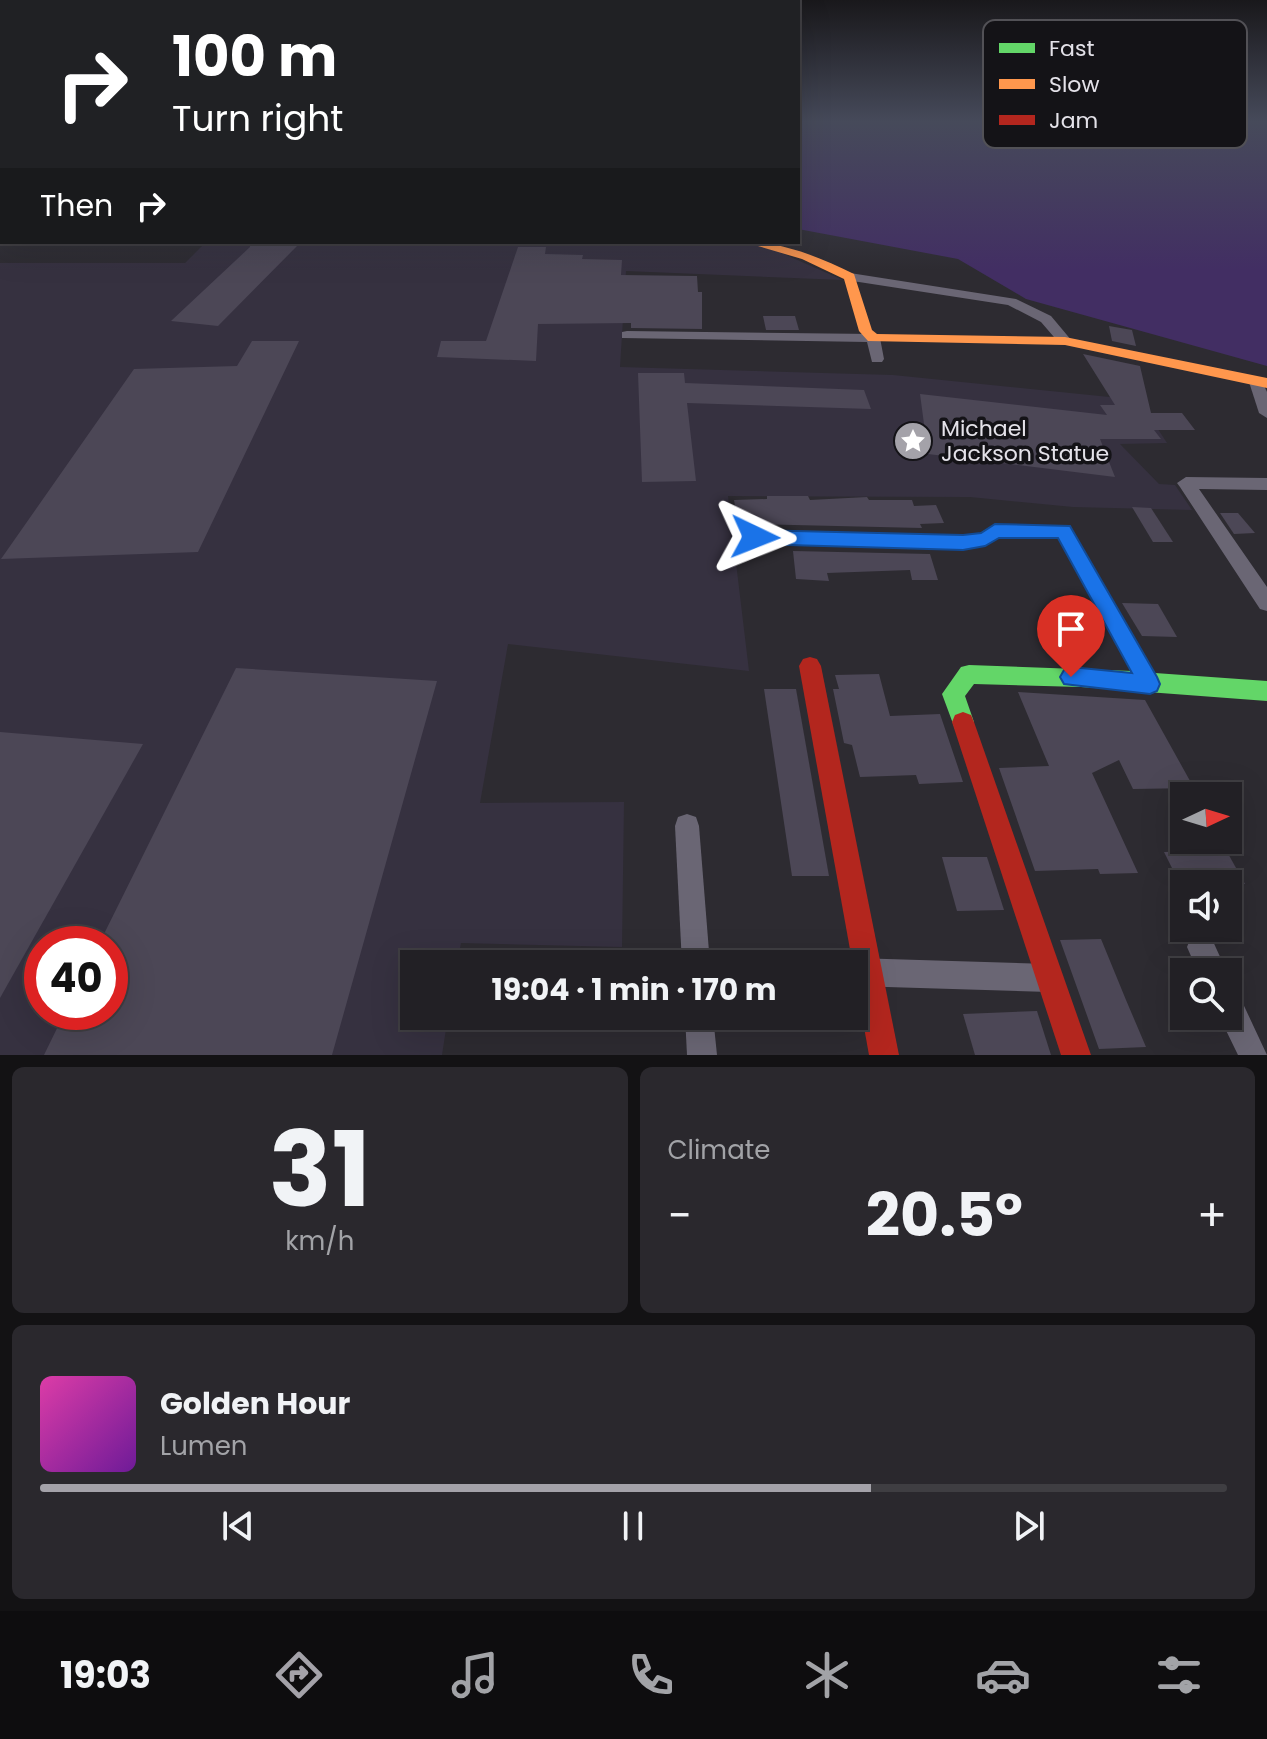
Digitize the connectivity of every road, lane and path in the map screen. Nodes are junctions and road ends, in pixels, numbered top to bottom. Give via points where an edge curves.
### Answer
1 (758, 244) edge
2 (850, 277) junction
3 (627, 335) dead end
4 (873, 338) junction
5 (1065, 341) junction
6 (877, 359) dead end
7 (1262, 383) edge
8 (1267, 413) edge
9 (1267, 484) edge
10 (755, 537) dead end
11 (1267, 603) edge
12 (810, 666) dead end
13 (1150, 684) junction
14 (1267, 691) edge
15 (687, 826) dead end
16 (695, 950) edge
17 (857, 950) edge
18 (868, 972) edge
19 (1049, 978) junction
20 (868, 997) edge
21 (700, 1030) edge
22 (1241, 1030) edge
23 (702, 1055) edge
24 (884, 1055) edge
25 (1076, 1055) edge
26 (1253, 1055) edge

1 - 2 street via 806,256
2 - 4 street via 866,331
2 - 5 street via 1011,302 1046,319
3 - 4 street
4 - 5 street
4 - 6 street
5 - 7 street
7 - 8 street
9 - 11 street via 1186,483
10 - 13 street via 963,542 985,539 995,531 1063,531
12 - 17 street
13 - 14 street
13 - 19 street via 1045,674 969,674 953,694
15 - 16 street
18 - 19 street
19 - 25 street
20 - 24 street
21 - 23 street
22 - 26 street

